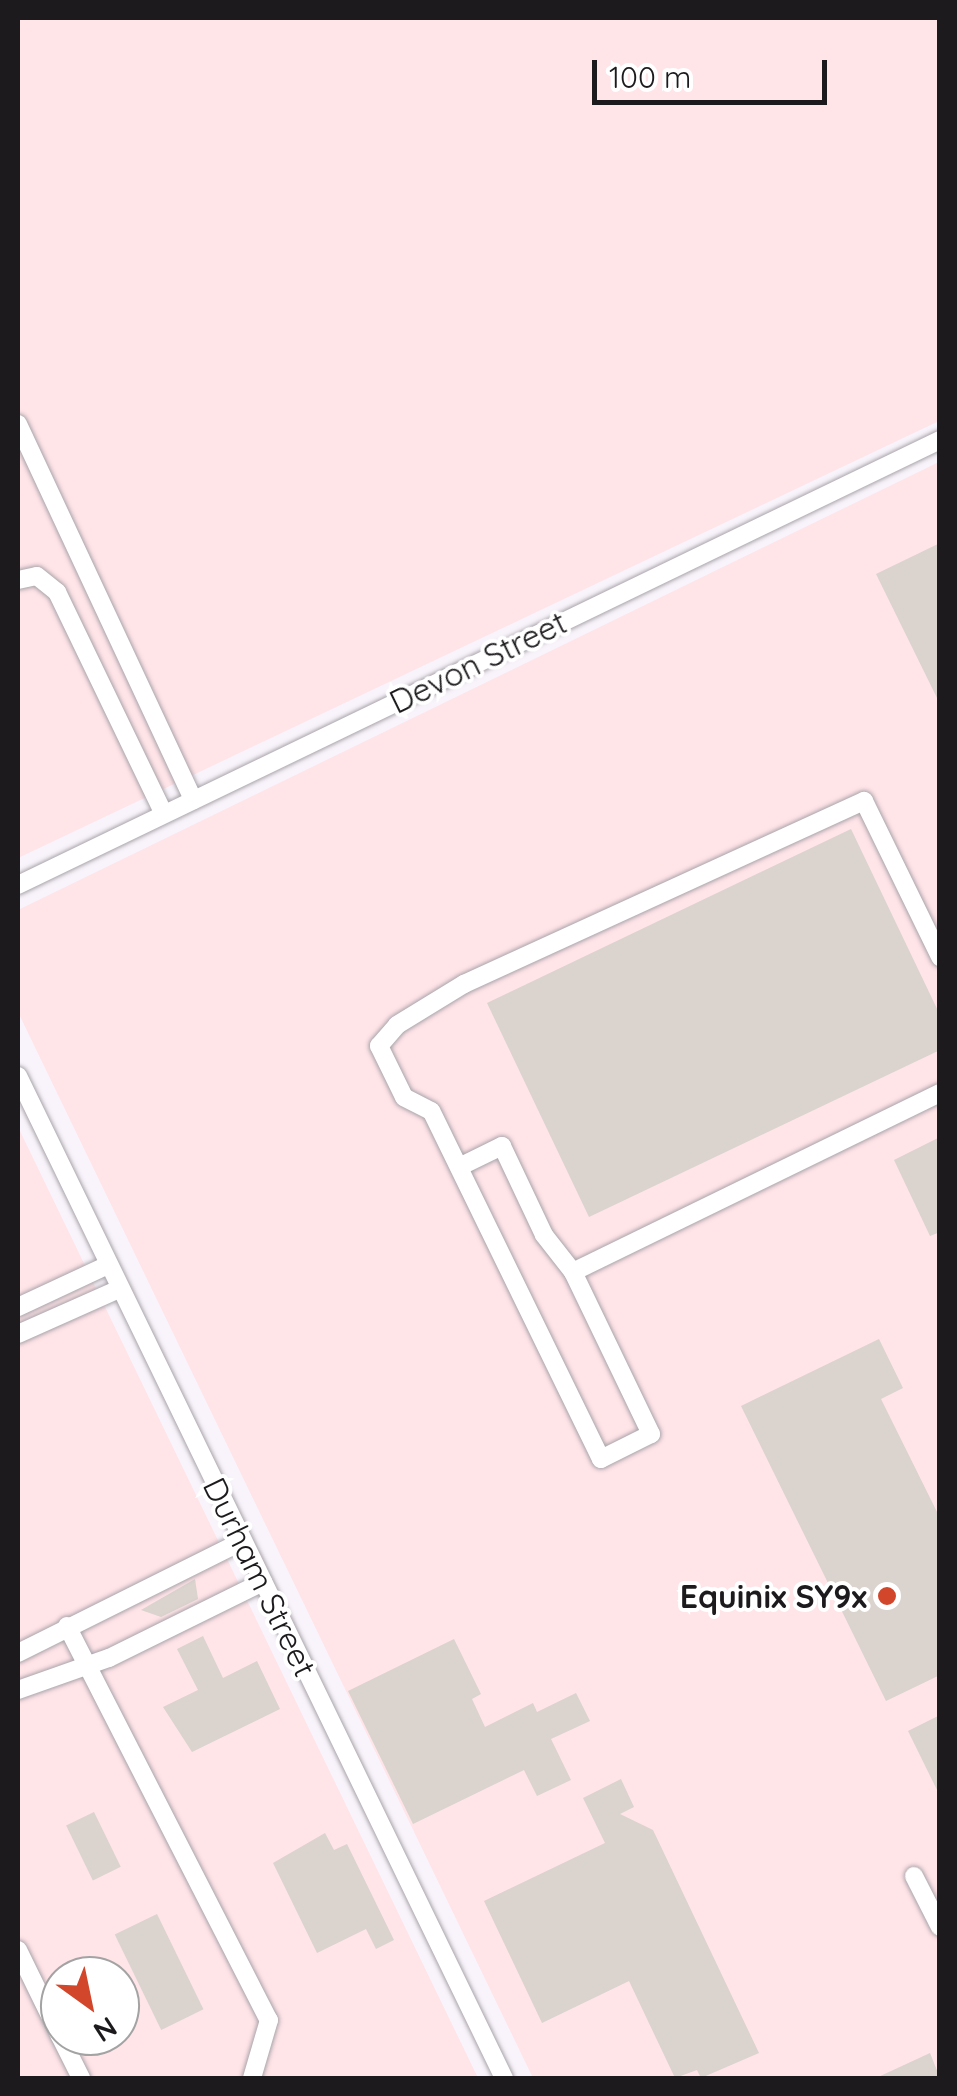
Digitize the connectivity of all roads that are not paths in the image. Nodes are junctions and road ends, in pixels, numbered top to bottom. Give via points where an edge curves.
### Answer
1 (18, 424) edge
2 (940, 440) edge
3 (18, 464) edge
4 (44, 480) junction
5 (18, 580) edge
6 (193, 800) junction
7 (164, 814) junction
8 (18, 885) edge
9 (940, 958) edge
10 (18, 1076) edge
11 (940, 1093) edge
12 (458, 1167) junction
13 (108, 1265) junction
14 (574, 1272) junction
15 (119, 1289) junction
16 (18, 1308) edge
17 (18, 1334) edge
18 (242, 1540) junction
19 (263, 1582) junction
20 (67, 1626) junction
21 (18, 1653) edge
22 (87, 1666) junction
23 (18, 1690) edge
24 (914, 1876) dead end
25 (940, 1927) edge
26 (18, 1950) edge
27 (40, 1995) edge
28 (252, 2078) edge
29 (504, 2078) edge

1 - 4 street
2 - 6 street, Devon Street
3 - 4 street
4 - 6 street
5 - 7 street via 37,576 57,592
6 - 7 street, Devon Street
7 - 8 street, Devon Street
9 - 12 street via 864,801 772,840 464,984 397,1025 378,1046 404,1097 431,1111
10 - 13 street, Durham Street
11 - 14 street
12 - 14 street via 502,1146 544,1235
12 - 14 street via 601,1459 651,1434
13 - 15 street, Durham Street
13 - 16 street
15 - 17 street
15 - 18 street, Durham Street
18 - 19 street, Durham Street
18 - 20 street
19 - 22 street
19 - 29 street, Durham Street
20 - 21 street
20 - 22 street
22 - 23 street
22 - 28 street via 268,2020
24 - 25 street
26 - 27 street

